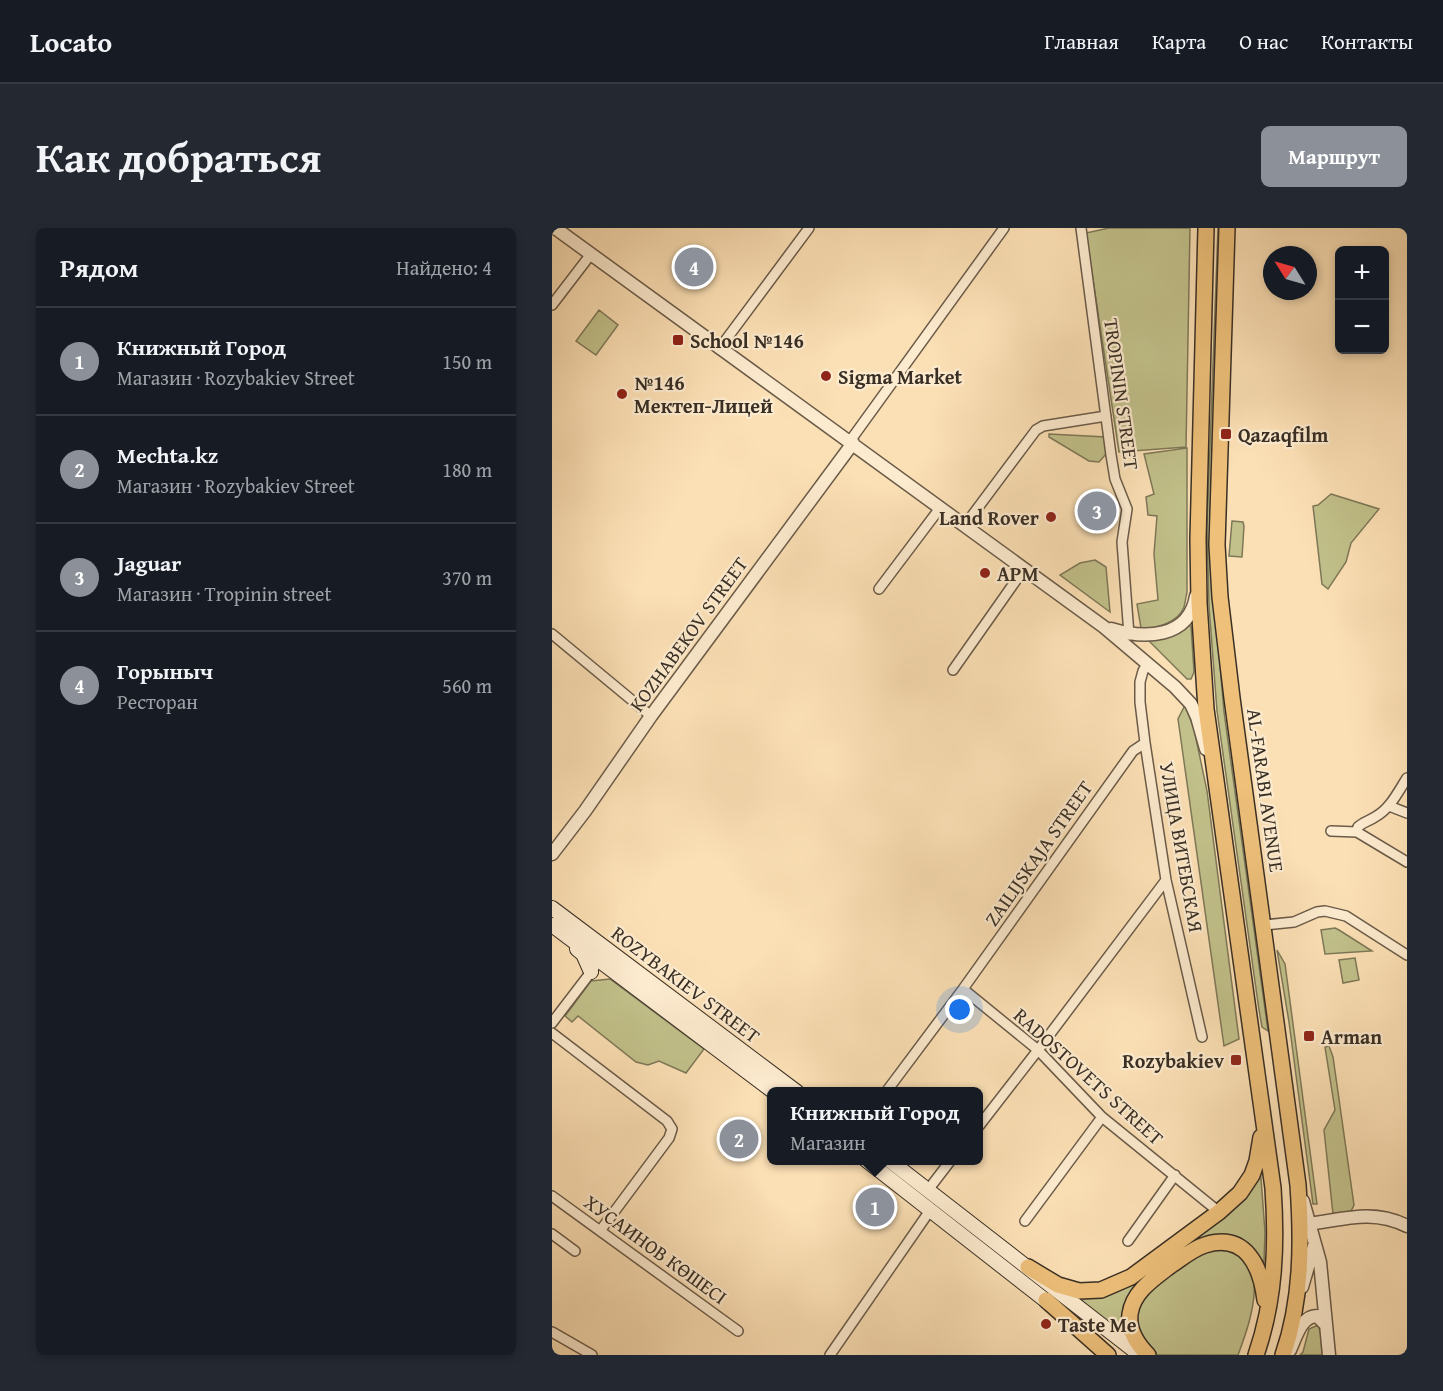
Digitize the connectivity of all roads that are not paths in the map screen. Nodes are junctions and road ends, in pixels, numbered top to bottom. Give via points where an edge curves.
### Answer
1 (555, 228) edge
2 (809, 228) edge
3 (1004, 228) edge
4 (1081, 228) edge
5 (1206, 228) edge
6 (1227, 228) edge
7 (591, 254) junction
8 (552, 305) edge
9 (719, 349) junction
10 (1106, 416) junction
11 (851, 442) junction
12 (940, 508) junction
13 (965, 525) junction
14 (1024, 569) junction
15 (1198, 580) junction
16 (879, 589) dead end
17 (1104, 627) junction
18 (552, 634) edge
19 (1129, 634) junction
20 (1148, 663) junction
21 (953, 670) dead end
22 (651, 716) junction
23 (1145, 742) junction
24 (1407, 778) edge
25 (1218, 793) junction
26 (1389, 806) junction
27 (1407, 813) edge
28 (1331, 831) dead end
29 (1357, 832) junction
30 (552, 854) edge
31 (1407, 862) edge
32 (1166, 880) junction
33 (552, 908) edge
34 (1264, 925) junction
35 (552, 927) edge
36 (604, 955) junction
37 (1407, 955) edge
38 (591, 972) junction
39 (963, 989) junction
40 (552, 1023) edge
41 (552, 1033) edge
42 (1202, 1036) dead end
43 (1038, 1050) junction
44 (768, 1087) edge
45 (790, 1087) edge
46 (890, 1087) edge
47 (1102, 1117) junction
48 (1263, 1119) junction
49 (983, 1120) edge
50 (871, 1165) edge
51 (894, 1165) edge
52 (948, 1165) edge
53 (1175, 1175) junction
54 (1298, 1185) junction
55 (928, 1190) junction
56 (552, 1196) edge
57 (931, 1209) junction
58 (1220, 1212) junction
59 (1025, 1221) dead end
60 (1314, 1224) junction
61 (1407, 1226) edge
62 (600, 1231) junction
63 (552, 1234) edge
64 (1128, 1241) dead end
65 (1314, 1243) junction
66 (575, 1251) dead end
67 (1028, 1268) junction
68 (1046, 1300) junction
69 (1294, 1314) junction
70 (1325, 1324) junction
71 (738, 1331) dead end
72 (552, 1332) edge
73 (1258, 1348) edge
74 (592, 1355) edge
75 (830, 1355) edge
76 (1108, 1355) edge
77 (1118, 1355) edge
78 (1140, 1355) edge
79 (1148, 1355) edge
80 (1285, 1355) edge
81 (1329, 1355) edge

1 - 7 street
2 - 9 street
3 - 11 street
4 - 10 street, TROPININ STREET
5 - 15 main road
6 - 34 main road, AL-FARABI AVENUE via 1217,545 1232,698
7 - 8 street
7 - 9 street
9 - 11 street
10 - 13 street via 1036,430
10 - 19 street, TROPININ STREET via 1115,479 1127,509 1122,542
11 - 12 street
11 - 22 street, KOZHABEKOV STREET
12 - 13 street
12 - 16 street
13 - 14 street
14 - 17 street
14 - 21 street
15 - 19 street via 1193,609 1181,623 1158,635
15 - 25 main road via 1206,709
17 - 19 street
17 - 20 street
18 - 22 street
20 - 23 street, УЛИЦА ВИТЕБСКАЯ via 1140,682
20 - 25 street via 1191,704
22 - 30 street, KOZHABEKOV STREET
23 - 32 street, УЛИЦА ВИТЕБСКАЯ
23 - 39 street, ZAILIJSKAJA STREET via 1132,751
24 - 26 street
25 - 48 main road
26 - 27 street
26 - 29 street via 1362,823
28 - 29 street
29 - 31 street
32 - 42 street, УЛИЦА ВИТЕБСКАЯ
32 - 43 street
33 - 36 main road, ROZYBAKIEV STREET
34 - 37 street via 1294,922 1325,911 1346,916
34 - 54 main road, AL-FARABI AVENUE
35 - 36 main road, ROZYBAKIEV STREET
35 - 38 main road via 584,954
36 - 38 street
36 - 44 main road, ROZYBAKIEV STREET
36 - 45 main road, ROZYBAKIEV STREET
38 - 40 street
39 - 43 street, RADOSTOVETS STREET
39 - 46 street, ZAILIJSKAJA STREET
41 - 62 street via 667,1121 672,1129
43 - 47 street, RADOSTOVETS STREET
43 - 49 street
47 - 53 street, RADOSTOVETS STREET
47 - 59 street
48 - 58 main road via 1252,1175
48 - 73 main road via 1276,1230 1269,1310
50 - 57 main road
51 - 55 main road
52 - 55 street
53 - 58 street, RADOSTOVETS STREET
53 - 64 street
54 - 60 street
54 - 69 main road, AL-FARABI AVENUE via 1301,1230
55 - 67 main road
56 - 62 street, ХУСАИНОВ КӨШЕСІ
57 - 68 main road
57 - 75 street
58 - 67 main road via 1131,1277 1101,1290 1068,1288
60 - 61 street via 1380,1216
60 - 65 street
62 - 71 street, ХУСАИНОВ КӨШЕСІ
63 - 66 street
65 - 69 street
65 - 70 street via 1320,1262
67 - 78 main road
68 - 76 main road
68 - 77 main road
69 - 80 main road, AL-FARABI AVENUE
70 - 80 street via 1317,1316 1308,1317
70 - 81 street
72 - 74 street
73 - 79 main road via 1265,1300 1257,1266 1236,1246 1215,1242 1172,1264 1146,1285 1134,1301 1131,1332

